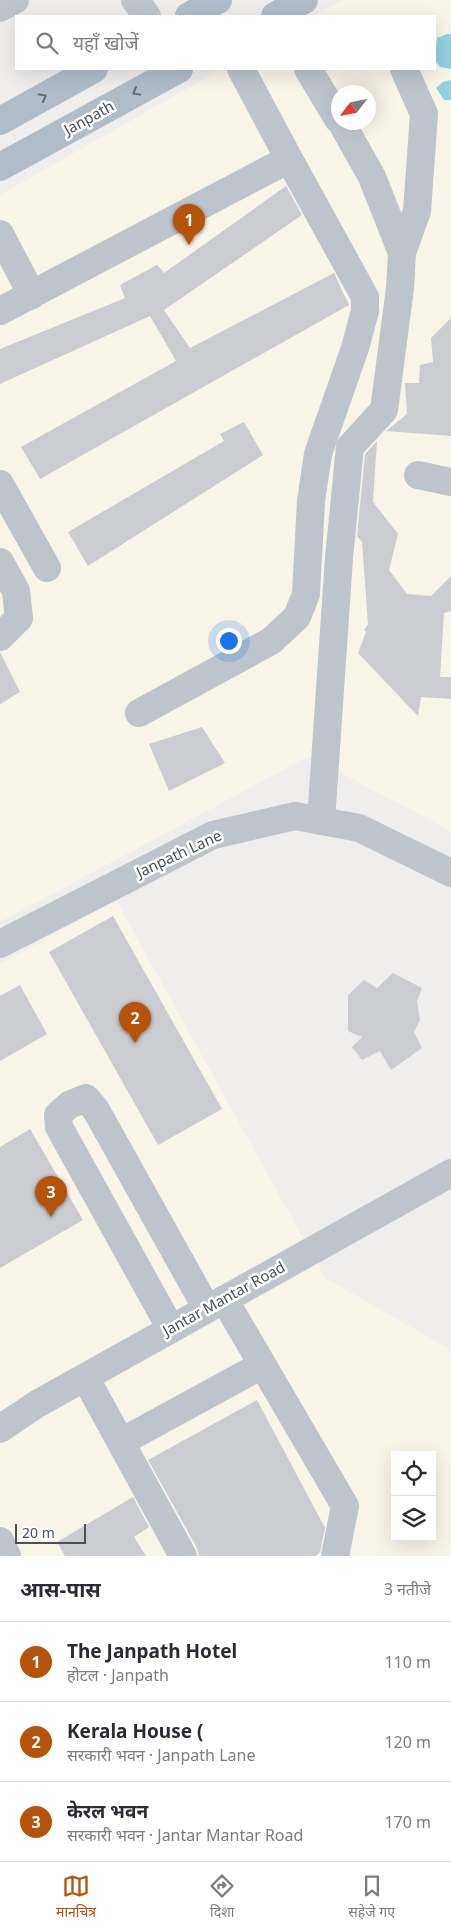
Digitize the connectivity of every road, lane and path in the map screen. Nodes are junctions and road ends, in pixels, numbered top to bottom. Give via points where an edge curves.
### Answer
1 (16, 0) edge
2 (136, 0) edge
3 (218, 0) edge
4 (304, 0) edge
5 (0, 8) edge
6 (146, 15) edge
7 (191, 15) edge
8 (277, 15) edge
9 (92, 70) edge
10 (177, 70) edge
11 (242, 70) edge
12 (309, 70) edge
13 (404, 70) edge
14 (331, 107) edge
15 (0, 121) edge
16 (346, 130) edge
17 (288, 159) junction
18 (0, 167) edge
19 (0, 234) edge
20 (402, 253) junction
21 (32, 295) junction
22 (0, 311) edge
23 (418, 474) dead end
24 (451, 482) edge
25 (0, 484) edge
26 (0, 562) edge
27 (47, 568) dead end
28 (0, 637) edge
29 (139, 713) dead end
30 (321, 821) junction
31 (451, 874) edge
32 (0, 944) edge
33 (451, 1173) edge
34 (216, 1304) junction
35 (171, 1329) junction
36 (262, 1365) junction
37 (85, 1377) junction
38 (0, 1430) edge
39 (121, 1442) junction
40 (0, 1541) edge
41 (8, 1556) edge
42 (183, 1556) edge
43 (335, 1556) edge

1 - 5 street
2 - 6 street
3 - 7 main road
4 - 8 main road
15 -> 9 main road
10 -> 18 main road, Janpath
11 - 17 street
12 - 14 street
13 - 20 street via 424,114 417,211
16 - 20 street via 372,177
17 - 21 street
17 - 29 street via 365,297 365,312 356,348 318,454 306,594 297,617 271,641
19 - 21 street
20 - 30 street via 384,410 350,447
21 - 22 street
23 - 24 street
25 - 27 street
26 - 28 street via 16,592 19,618
30 - 31 street, Janpath Lane via 359,828
30 - 32 street, Janpath Lane via 294,816 213,835
33 - 34 street, Jantar Mantar Road
34 - 35 street, Jantar Mantar Road
34 - 35 street via 96,1110 86,1098 69,1105 58,1115 58,1127
34 - 36 street
35 - 37 street, Jantar Mantar Road
36 - 39 street
36 - 43 street via 345,1506
37 - 38 street, Jantar Mantar Road
37 - 39 street
39 - 42 street
40 - 41 street

